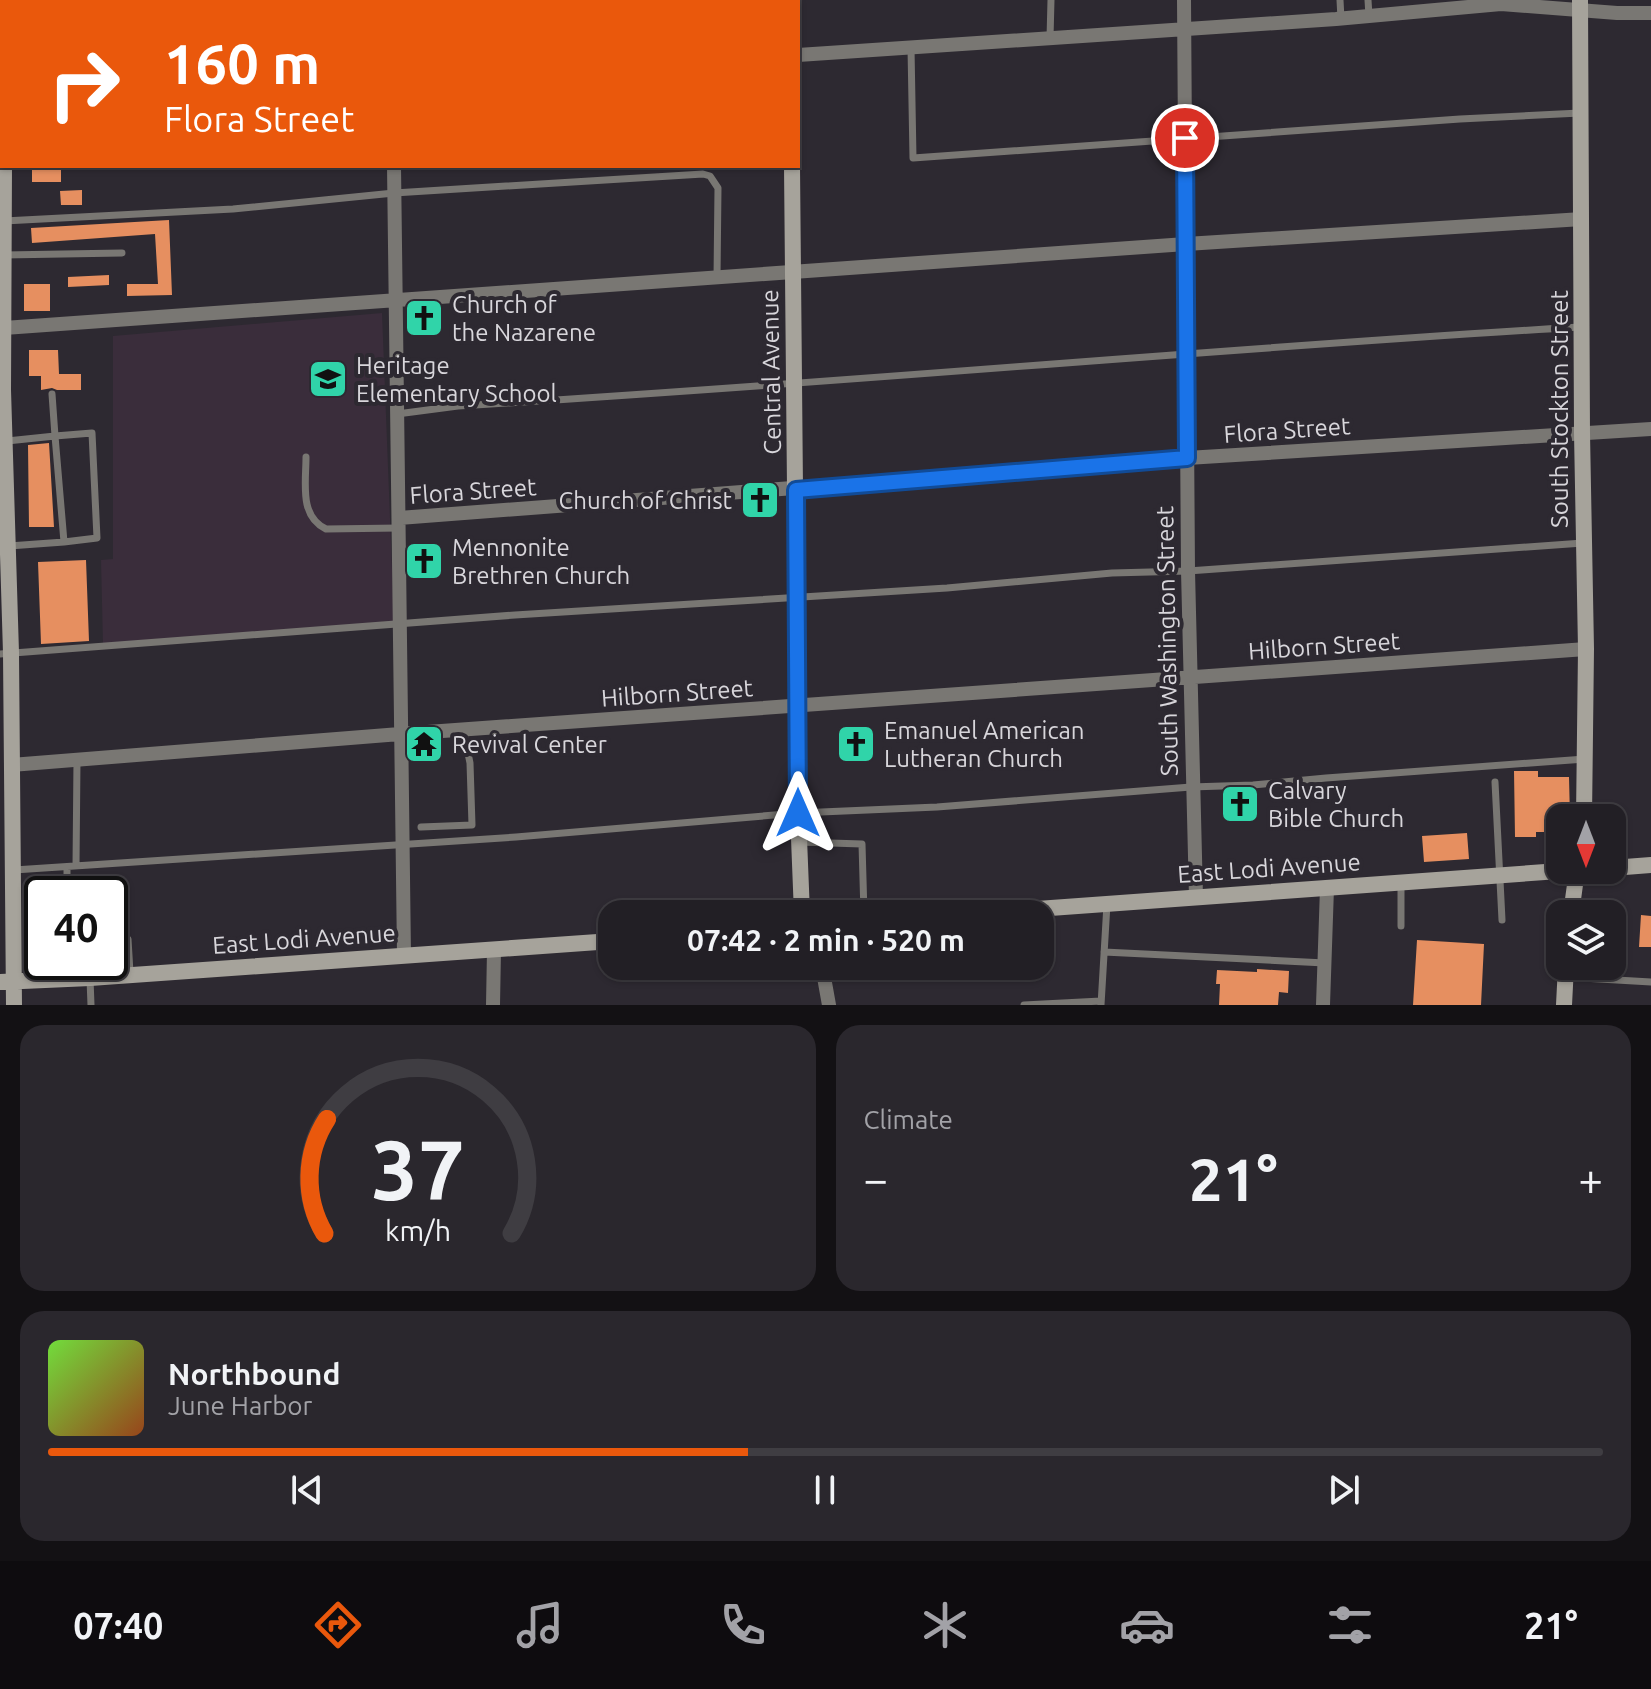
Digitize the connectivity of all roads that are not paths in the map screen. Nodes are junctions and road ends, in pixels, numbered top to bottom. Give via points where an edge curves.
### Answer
1 (1051, 0) edge
2 (1184, 0) edge
3 (1340, 0) edge
4 (1368, 0) edge
5 (1580, 4) edge
6 (1651, 13) edge
7 (1369, 16) junction
8 (1341, 19) junction
9 (1184, 29) junction
10 (1050, 38) junction
11 (911, 48) junction
12 (800, 55) edge
13 (1582, 113) junction
14 (1185, 138) junction
15 (4, 168) edge
16 (394, 168) edge
17 (792, 168) edge
18 (394, 193) junction
19 (1582, 219) junction
20 (4, 221) junction
21 (1186, 244) junction
22 (122, 253) dead end
23 (4, 255) junction
24 (794, 273) junction
25 (717, 278) junction
26 (394, 301) junction
27 (1582, 327) junction
28 (4, 328) junction
29 (1187, 352) junction
30 (795, 383) junction
31 (52, 394) dead end
32 (397, 414) junction
33 (1651, 429) edge
34 (1582, 433) junction
35 (55, 436) junction
36 (4, 442) junction
37 (306, 457) dead end
38 (1187, 458) junction
39 (796, 490) junction
40 (399, 523) junction
41 (64, 542) junction
42 (1583, 543) junction
43 (6, 546) junction
44 (1188, 571) junction
45 (796, 597) junction
46 (399, 624) junction
47 (1586, 649) junction
48 (5, 653) edge
49 (1190, 678) junction
50 (799, 707) junction
51 (463, 729) junction
52 (400, 734) junction
53 (1585, 759) junction
54 (77, 760) junction
55 (11, 765) junction
56 (1495, 782) dead end
57 (1191, 787) junction
58 (1584, 804) edge
59 (798, 813) junction
60 (421, 827) dead end
61 (799, 842) junction
62 (402, 844) junction
63 (1651, 865) edge
64 (71, 867) junction
65 (1626, 867) edge
66 (12, 870) junction
67 (1546, 872) edge
68 (1502, 875) junction
69 (69, 876) edge
70 (1401, 883) junction
71 (1327, 888) junction
72 (1196, 897) junction
73 (801, 900) edge
74 (864, 900) edge
75 (1107, 904) junction
76 (1054, 908) edge
77 (1502, 920) dead end
78 (1401, 926) dead end
79 (128, 939) edge
80 (598, 942) edge
81 (494, 950) junction
82 (1104, 952) junction
83 (404, 956) junction
84 (1325, 963) junction
85 (130, 975) joint
86 (1626, 979) edge
87 (57, 980) edge
88 (90, 980) edge
89 (825, 980) edge
90 (1566, 980) edge
91 (1651, 982) edge
92 (7, 983) edge
93 (1101, 1003) edge
94 (14, 1005) edge
95 (91, 1005) edge
96 (493, 1005) edge
97 (829, 1005) edge
98 (1024, 1005) edge
99 (1323, 1005) edge
100 (1564, 1005) edge

1 - 10 lane
2 - 9 street, South Washington Street
3 - 8 lane
4 - 7 lane
5 - 6 street via 1617,13
5 - 7 street via 1501,4
5 - 13 main road, South Stockton Street
7 - 8 street
8 - 9 street
9 - 10 street
9 - 14 street, South Washington Street
10 - 11 street
11 - 12 street
11 - 14 lane via 913,158
13 - 14 lane
13 - 19 main road, South Stockton Street
14 - 21 street, South Washington Street
15 - 20 main road
16 - 18 street
17 - 24 main road, Central Avenue
18 - 20 lane via 233,209
18 - 25 lane via 703,174 718,188
18 - 26 street
19 - 21 street
19 - 27 main road, South Stockton Street
20 - 23 main road
21 - 24 street
21 - 29 street, South Washington Street
22 - 23 lane
23 - 28 main road
24 - 25 street
24 - 30 main road, Central Avenue
25 - 26 street
26 - 28 street
26 - 32 street
27 - 29 lane
27 - 34 main road, South Stockton Street
28 - 36 main road
29 - 30 lane
29 - 38 street, South Washington Street
30 - 32 lane
30 - 39 main road, Central Avenue
31 - 35 lane
32 - 40 street
33 - 34 street, Flora Street
34 - 38 street, Flora Street
34 - 42 main road, South Stockton Street
35 - 36 lane
35 - 41 lane
35 - 41 lane via 92,433 97,538
36 - 43 main road
37 - 40 lane via 307,505 316,524 326,529
38 - 39 street, Flora Street
38 - 44 street, South Washington Street
39 - 40 street, Flora Street
39 - 45 main road, Central Avenue
40 - 46 street
41 - 43 lane
42 - 44 lane
42 - 47 main road, South Stockton Street
43 - 48 main road
44 - 45 lane
44 - 49 street, South Washington Street
45 - 46 lane
45 - 50 main road, Central Avenue
46 - 48 lane
46 - 52 street
47 - 49 street, Hilborn Street
47 - 53 main road, South Stockton Street
48 - 55 main road
49 - 50 street, Hilborn Street
49 - 57 street, South Washington Street
50 - 51 street, Hilborn Street
50 - 59 main road, Central Avenue
51 - 52 street, Hilborn Street
51 - 60 lane via 472,825
52 - 54 street, Hilborn Street
52 - 62 street
53 - 57 lane
53 - 58 main road, South Stockton Street
54 - 55 street, Hilborn Street
54 - 64 lane
55 - 66 main road
56 - 68 lane
57 - 59 lane
57 - 72 street, South Washington Street
59 - 61 main road, Central Avenue
59 - 62 lane
61 - 73 main road, Central Avenue
61 - 74 lane via 862,844
62 - 64 lane
62 - 83 street
63 - 65 main road
64 - 66 lane
64 - 69 lane
66 - 92 main road
67 - 68 main road, East Lodi Avenue
68 - 70 main road, East Lodi Avenue
68 - 77 lane
70 - 71 main road, East Lodi Avenue
70 - 78 lane
71 - 72 main road, East Lodi Avenue
71 - 84 street
72 - 75 main road, East Lodi Avenue
75 - 76 main road, East Lodi Avenue
75 - 82 lane
79 - 85 lane
80 - 81 main road, East Lodi Avenue
81 - 83 main road, East Lodi Avenue
81 - 96 street
82 - 84 lane
82 - 93 lane
83 - 85 main road, East Lodi Avenue
84 - 99 street
86 - 91 lane
87 - 92 main road, East Lodi Avenue
88 - 95 lane
89 - 97 street
90 - 100 main road
92 - 94 main road
93 - 98 lane

